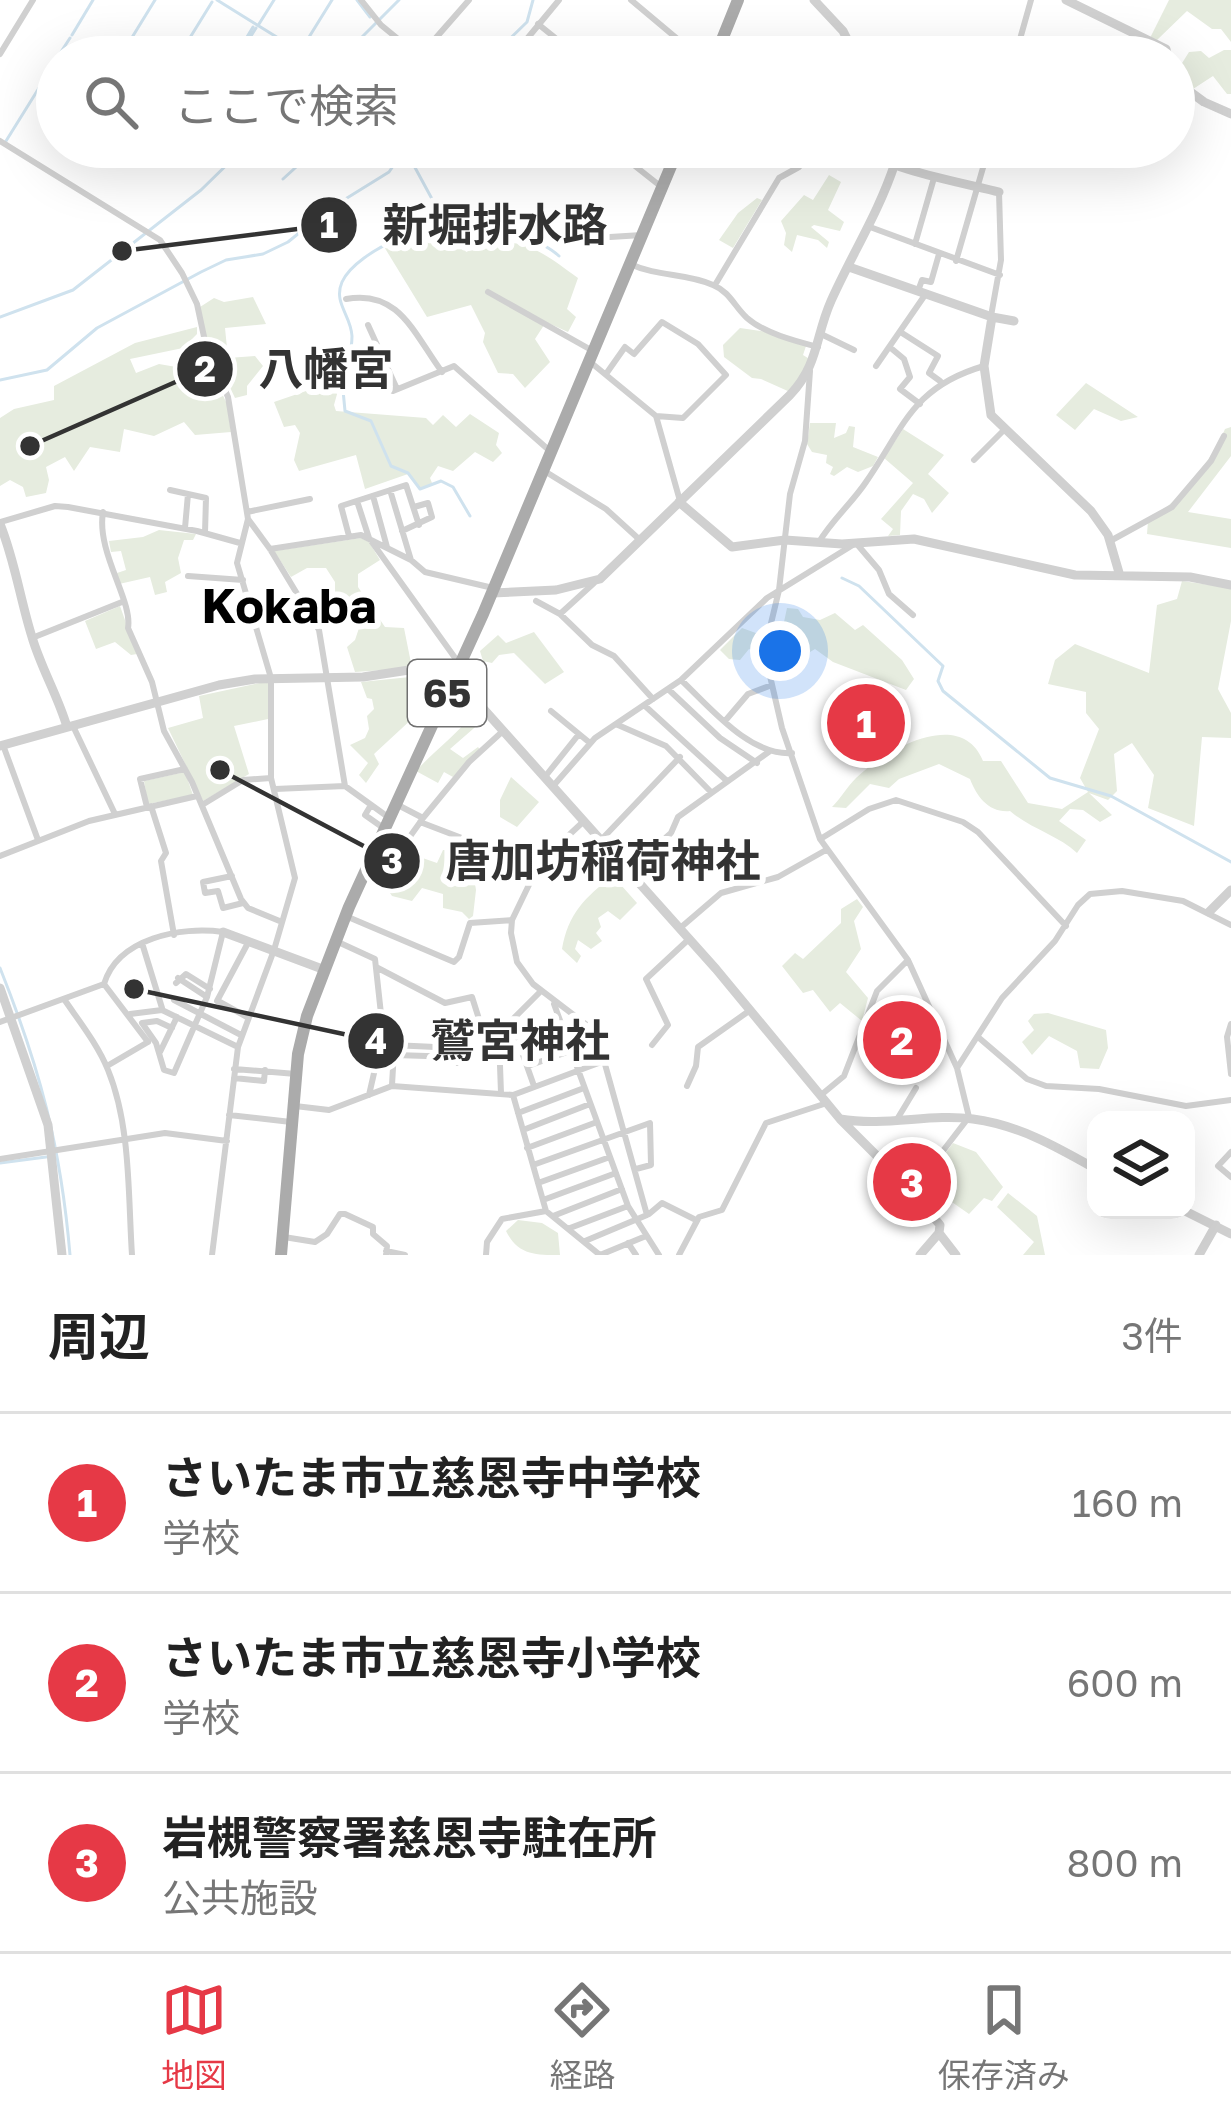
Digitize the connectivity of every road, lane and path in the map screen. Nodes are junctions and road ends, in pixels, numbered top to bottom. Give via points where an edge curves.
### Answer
1 (33, 0) edge
2 (362, 0) edge
3 (470, 0) edge
4 (559, 0) edge
5 (632, 0) edge
6 (737, 0) edge
7 (814, 0) edge
8 (1031, 0) edge
9 (1066, 0) edge
10 (1095, 6) edge
11 (538, 24) junction
12 (396, 36) edge
13 (438, 36) edge
14 (529, 36) edge
15 (553, 36) edge
16 (674, 36) edge
17 (723, 36) edge
18 (846, 36) edge
19 (1021, 36) edge
20 (1143, 36) edge
21 (0, 54) edge
22 (1195, 95) edge
23 (1231, 114) edge
24 (0, 141) edge
25 (36, 163) edge
26 (43, 168) edge
27 (637, 168) edge
28 (670, 168) edge
29 (797, 168) edge
30 (894, 168) edge
31 (910, 168) edge
32 (983, 168) edge
33 (935, 175) junction
34 (977, 187) junction
35 (662, 188) junction
36 (999, 192) joint
37 (870, 226) junction
38 (642, 235) junction
39 (610, 237) dead end
40 (915, 244) junction
41 (939, 254) junction
42 (956, 260) junction
43 (630, 264) junction
44 (849, 267) junction
45 (1000, 275) junction
46 (715, 285) junction
47 (488, 292) dead end
48 (922, 293) junction
49 (346, 299) dead end
50 (992, 316) junction
51 (1014, 321) dead end
52 (368, 325) dead end
53 (821, 334) junction
54 (902, 334) junction
55 (818, 347) junction
56 (891, 349) junction
57 (854, 350) dead end
58 (591, 356) junction
59 (876, 366) dead end
60 (984, 366) junction
61 (811, 371) junction
62 (358, 372) dead end
63 (442, 372) junction
64 (606, 374) junction
65 (941, 382) junction
66 (397, 389) junction
67 (920, 404) junction
68 (656, 416) junction
69 (1004, 430) junction
70 (1224, 436) dead end
71 (551, 452) junction
72 (974, 460) dead end
73 (543, 470) junction
74 (170, 490) dead end
75 (390, 490) junction
76 (188, 494) junction
77 (373, 496) junction
78 (310, 500) dead end
79 (357, 500) junction
80 (680, 501) junction
81 (414, 508) junction
82 (104, 512) junction
83 (247, 516) junction
84 (0, 523) edge
85 (419, 525) junction
86 (383, 527) junction
87 (401, 528) junction
88 (185, 529) junction
89 (366, 529) junction
90 (205, 533) junction
91 (350, 536) junction
92 (260, 538) junction
93 (369, 538) junction
94 (640, 540) junction
95 (785, 540) junction
96 (242, 541) junction
97 (818, 542) junction
98 (1110, 542) junction
99 (856, 543) junction
100 (388, 548) junction
101 (270, 549) junction
102 (411, 560) junction
103 (188, 576) dead end
104 (1120, 576) junction
105 (243, 580) junction
106 (594, 583) junction
107 (1231, 585) edge
108 (779, 590) junction
109 (493, 591) junction
110 (122, 602) junction
111 (536, 602) dead end
112 (560, 614) junction
113 (913, 615) dead end
114 (32, 638) junction
115 (456, 675) junction
116 (328, 677) junction
117 (271, 678) junction
118 (681, 680) junction
119 (772, 685) junction
120 (668, 689) junction
121 (652, 700) junction
122 (155, 704) junction
123 (644, 705) junction
124 (551, 710) dead end
125 (725, 721) junction
126 (618, 725) junction
127 (70, 727) junction
128 (503, 731) junction
129 (579, 734) junction
130 (591, 743) junction
131 (2, 745) edge
132 (770, 752) junction
133 (792, 754) junction
134 (680, 757) junction
135 (757, 763) junction
136 (185, 769) junction
137 (272, 778) junction
138 (544, 778) junction
139 (727, 781) junction
140 (345, 786) junction
141 (552, 788) junction
142 (275, 789) junction
143 (711, 793) junction
144 (200, 801) junction
145 (149, 807) junction
146 (115, 814) junction
147 (390, 817) junction
148 (422, 820) junction
149 (584, 821) junction
150 (602, 839) junction
151 (820, 839) junction
152 (38, 840) junction
153 (467, 840) dead end
154 (401, 849) dead end
155 (826, 850) junction
156 (0, 856) edge
157 (629, 870) junction
158 (232, 876) junction
159 (1231, 890) edge
160 (244, 903) junction
161 (1209, 912) junction
162 (345, 916) junction
163 (512, 920) junction
164 (284, 923) junction
165 (1231, 925) edge
166 (1066, 926) junction
167 (679, 928) junction
168 (224, 932) junction
169 (174, 935) junction
170 (689, 939) junction
171 (249, 941) junction
172 (335, 941) junction
173 (142, 943) junction
174 (274, 950) junction
175 (908, 961) junction
176 (376, 967) junction
177 (325, 970) junction
178 (177, 980) dead end
179 (104, 984) junction
180 (0, 988) edge
181 (542, 991) junction
182 (208, 994) junction
183 (64, 999) junction
184 (174, 1000) dead end
185 (217, 1000) junction
186 (553, 1001) junction
187 (162, 1010) junction
188 (749, 1011) junction
189 (129, 1014) junction
190 (199, 1014) junction
191 (247, 1016) junction
192 (177, 1018) junction
193 (558, 1018) junction
194 (371, 1019) junction
195 (6, 1020) edge
196 (1231, 1024) edge
197 (193, 1025) junction
198 (172, 1028) junction
199 (515, 1034) junction
200 (564, 1034) junction
201 (241, 1035) junction
202 (978, 1037) junction
203 (377, 1044) junction
204 (652, 1045) dead end
205 (238, 1047) junction
206 (521, 1050) junction
207 (394, 1051) junction
208 (570, 1051) junction
209 (159, 1053) junction
210 (458, 1060) dead end
211 (604, 1061) junction
212 (107, 1066) junction
213 (527, 1067) junction
214 (957, 1068) junction
215 (578, 1071) junction
216 (234, 1073) junction
217 (296, 1074) junction
218 (1231, 1074) edge
219 (392, 1086) junction
220 (534, 1086) junction
221 (687, 1086) dead end
222 (584, 1088) junction
223 (916, 1088) dead end
224 (501, 1094) junction
225 (513, 1095) junction
226 (369, 1096) junction
227 (824, 1099) junction
228 (1231, 1100) edge
229 (590, 1104) junction
230 (294, 1106) junction
231 (518, 1113) junction
232 (229, 1115) junction
233 (968, 1118) junction
234 (840, 1119) junction
235 (293, 1122) junction
236 (597, 1122) junction
237 (895, 1123) junction
238 (523, 1130) junction
239 (625, 1130) junction
240 (124, 1138) junction
241 (603, 1139) junction
242 (227, 1141) junction
243 (527, 1148) junction
244 (52, 1150) junction
245 (1231, 1152) edge
246 (610, 1156) junction
247 (0, 1159) edge
248 (1087, 1164) edge
249 (532, 1165) junction
250 (636, 1169) junction
251 (616, 1173) junction
252 (1231, 1177) edge
253 (538, 1184) junction
254 (622, 1190) junction
255 (912, 1191) junction
256 (543, 1200) junction
257 (628, 1206) junction
258 (549, 1214) junction
259 (647, 1215) junction
260 (1195, 1215) edge
261 (697, 1220) junction
262 (635, 1222) junction
263 (1216, 1225) junction
264 (568, 1229) junction
265 (940, 1233) junction
266 (1231, 1234) edge
267 (283, 1236) junction
268 (646, 1236) junction
269 (585, 1241) junction
270 (628, 1243) junction
271 (386, 1253) edge
272 (62, 1255) edge
273 (131, 1255) edge
274 (212, 1255) edge
275 (281, 1255) edge
276 (405, 1255) edge
277 (486, 1255) edge
278 (636, 1255) edge
279 (659, 1255) edge
280 (679, 1255) edge
281 (920, 1255) edge
282 (956, 1255) edge
283 (1199, 1255) edge

1 - 21 street
2 - 12 street
3 - 13 street
4 - 11 street
5 - 16 street
6 - 17 main road
7 - 18 street
8 - 19 street
9 - 10 street
10 - 20 street
11 - 14 street
11 - 15 street
22 - 23 street
24 - 25 street
26 - 83 street via 160,240 190,291 230,406
27 - 35 street
28 - 35 main road, 65
29 - 46 street via 779,178
30 - 37 street
31 - 33 street
32 - 34 street
33 - 34 street
33 - 40 street
34 - 36 street
34 - 42 street
35 - 38 main road, 65
36 - 45 street
37 - 40 street
37 - 44 street
38 - 39 street
38 - 43 main road, 65
40 - 41 street
41 - 42 street
41 - 48 street
42 - 45 street
43 - 46 street
43 - 58 main road, 65
44 - 48 street
44 - 53 street
45 - 50 street
46 - 55 street via 752,322
47 - 58 street
48 - 50 street
48 - 54 street
49 - 63 street via 393,305
50 - 51 street
50 - 60 street
52 - 66 street
53 - 55 street
53 - 57 street
54 - 56 street
54 - 65 street via 938,356 929,373
55 - 61 street
56 - 59 street
56 - 67 street via 910,377 900,389
58 - 64 street
58 - 71 main road, 65
60 - 65 street
60 - 69 street via 991,415
61 - 80 street
61 - 95 street
62 - 66 street
63 - 66 street
63 - 71 street via 454,366
64 - 68 street
64 - 68 street via 625,347 634,354 662,322 698,344 726,375 683,418
65 - 67 street
67 - 97 street
68 - 80 street
69 - 72 street
69 - 98 street via 1091,511
70 - 98 street via 1172,508
71 - 73 main road, 65
73 - 94 street
73 - 109 main road, 65
74 - 76 street
75 - 77 street
75 - 81 street via 406,485
75 - 87 street
76 - 88 street
76 - 90 street via 206,498
77 - 79 street
77 - 86 street
78 - 83 street
79 - 89 street
79 - 91 street via 337,507
80 - 94 street
80 - 95 street via 728,545
81 - 85 street
81 - 85 street via 428,503 432,517
82 - 84 street via 55,506
82 - 88 street
82 - 110 street
83 - 92 street
83 - 96 street
84 - 114 street
85 - 87 street
86 - 87 street
86 - 89 street
86 - 100 street
87 - 102 street
88 - 90 street
89 - 93 street
90 - 96 street
91 - 93 street
91 - 101 street
92 - 96 street
92 - 101 street
93 - 100 street
93 - 115 street
94 - 106 street
95 - 97 street
95 - 108 street
96 - 105 street
97 - 99 street
98 - 104 street
99 - 104 street via 914,539 1075,575
99 - 108 street
99 - 113 street
100 - 102 street
101 - 116 street via 319,630
102 - 109 street
103 - 105 street
104 - 107 street
105 - 117 street
106 - 109 street
106 - 112 street
108 - 118 street
108 - 119 street via 767,640
109 - 115 main road, 65
110 - 114 street
110 - 122 street
111 - 112 street
112 - 121 street via 614,656
114 - 127 street
115 - 116 street
115 - 128 street
115 - 147 main road, 65
116 - 117 street
116 - 140 street
117 - 122 street
117 - 137 street
118 - 120 street
118 - 125 street
119 - 125 street via 748,694
119 - 133 street
120 - 121 street
120 - 135 street
121 - 123 street
122 - 127 street
122 - 136 street
123 - 126 street
123 - 139 street
124 - 129 street
125 - 132 street
126 - 130 street
126 - 134 street
127 - 131 street
127 - 146 street
128 - 138 street
128 - 148 street
129 - 130 street
129 - 138 street
130 - 141 street
131 - 152 street
132 - 133 street
132 - 135 street
133 - 151 street
134 - 143 street
134 - 150 street
135 - 139 street
136 - 144 street
136 - 145 street via 140,779
137 - 142 street
137 - 144 street via 243,780
138 - 141 street
139 - 143 street
140 - 142 street
140 - 147 street via 371,805 365,815
141 - 149 street
142 - 164 street via 295,878
143 - 157 street
144 - 145 street
144 - 158 street
145 - 146 street
145 - 169 street via 166,853 160,861
146 - 152 street
147 - 148 street
147 - 162 main road, 65
148 - 153 street
148 - 154 street
149 - 150 street
149 - 163 street via 540,862
150 - 157 street
151 - 155 street
151 - 166 street via 869,809 903,800 978,832
152 - 156 street
155 - 167 street via 778,877 722,893
155 - 175 street
157 - 167 street
158 - 160 street
158 - 160 street via 203,883 205,893 218,891 223,908
159 - 161 street
160 - 164 street
161 - 165 street
161 - 166 street via 1103,891 1083,899
162 - 163 street via 454,962 470,923
162 - 172 main road, 65
163 - 181 street via 517,962
164 - 174 street
166 - 202 street
167 - 170 street
168 - 169 street
168 - 171 street
168 - 182 street
169 - 173 street
170 - 188 street
170 - 204 street via 646,979 668,1025
171 - 174 street
171 - 185 street
172 - 176 street via 374,956
172 - 177 main road, 65
173 - 179 street via 114,963
173 - 187 street
174 - 177 street
174 - 191 street
175 - 214 street
175 - 227 street via 877,991 844,1076
176 - 194 street via 381,1014
176 - 224 street via 446,1003 475,1000 479,1019 499,1038
177 - 217 main road, 65
178 - 182 street
179 - 183 street
179 - 189 street
180 - 195 street
181 - 186 street
181 - 199 street via 513,1018
182 - 185 street
182 - 190 street
183 - 195 street
183 - 212 street
184 - 190 street
185 - 191 street
186 - 193 street
186 - 211 street via 596,1032
187 - 189 street
187 - 192 street
188 - 221 street via 698,1047
188 - 227 street
189 - 212 street via 148,1042
190 - 197 street
190 - 201 street
191 - 201 street
192 - 197 street
192 - 198 street
193 - 199 street
193 - 200 street
194 - 203 street via 358,1023 366,1045
194 - 207 street
195 - 244 street via 29,1063
196 - 218 street
197 - 205 street
197 - 209 street via 174,1072 164,1070
198 - 209 street
198 - 209 street via 142,1023
199 - 206 street
200 - 206 street
200 - 208 street
201 - 205 street
202 - 214 street
202 - 228 street via 1046,1086 1186,1106
203 - 207 street
203 - 226 street
205 - 216 street
206 - 213 street
207 - 210 street via 457,1048
207 - 219 street
208 - 213 street
208 - 215 street
211 - 215 street
211 - 239 street
212 - 240 street
213 - 220 street
214 - 233 street
215 - 220 street
215 - 222 street
216 - 217 street via 264,1081 266,1070
216 - 232 street
217 - 230 main road, 65
219 - 224 street
219 - 226 street
220 - 225 street
222 - 229 street
222 - 231 street
223 - 237 street
224 - 225 street
225 - 231 street
226 - 230 street via 329,1110
227 - 234 street
227 - 261 street via 766,1124 722,1210
229 - 236 street
229 - 238 street
230 - 235 main road, 65
231 - 238 street
232 - 235 street
232 - 242 street
233 - 237 street
233 - 248 street via 1035,1136
233 - 255 street
234 - 237 street
234 - 255 street
235 - 267 main road, 65
236 - 241 street
236 - 243 street
238 - 243 street
239 - 241 street
239 - 250 street
239 - 250 street via 652,1126 652,1165
240 - 242 street via 165,1133
240 - 244 street
240 - 273 street
241 - 246 street
241 - 249 street
242 - 274 street
243 - 249 street
244 - 247 street
244 - 272 street
245 - 252 street via 1218,1166
246 - 251 street
246 - 253 street
249 - 253 street
250 - 259 street
251 - 254 street
251 - 256 street
253 - 256 street
254 - 257 street
254 - 258 street
255 - 265 street
256 - 258 street
257 - 262 street
257 - 264 street
258 - 264 street
258 - 277 street via 502,1220
259 - 261 street via 662,1202
259 - 262 street
260 - 263 street
261 - 280 street
262 - 268 street
262 - 269 street
263 - 266 street
263 - 283 street
264 - 269 street
265 - 281 street
265 - 282 street
267 - 271 street via 315,1242 345,1214 373,1227
267 - 275 main road, 65
268 - 270 street
268 - 279 street
269 - 270 street via 600,1255
270 - 278 street
271 - 276 street

